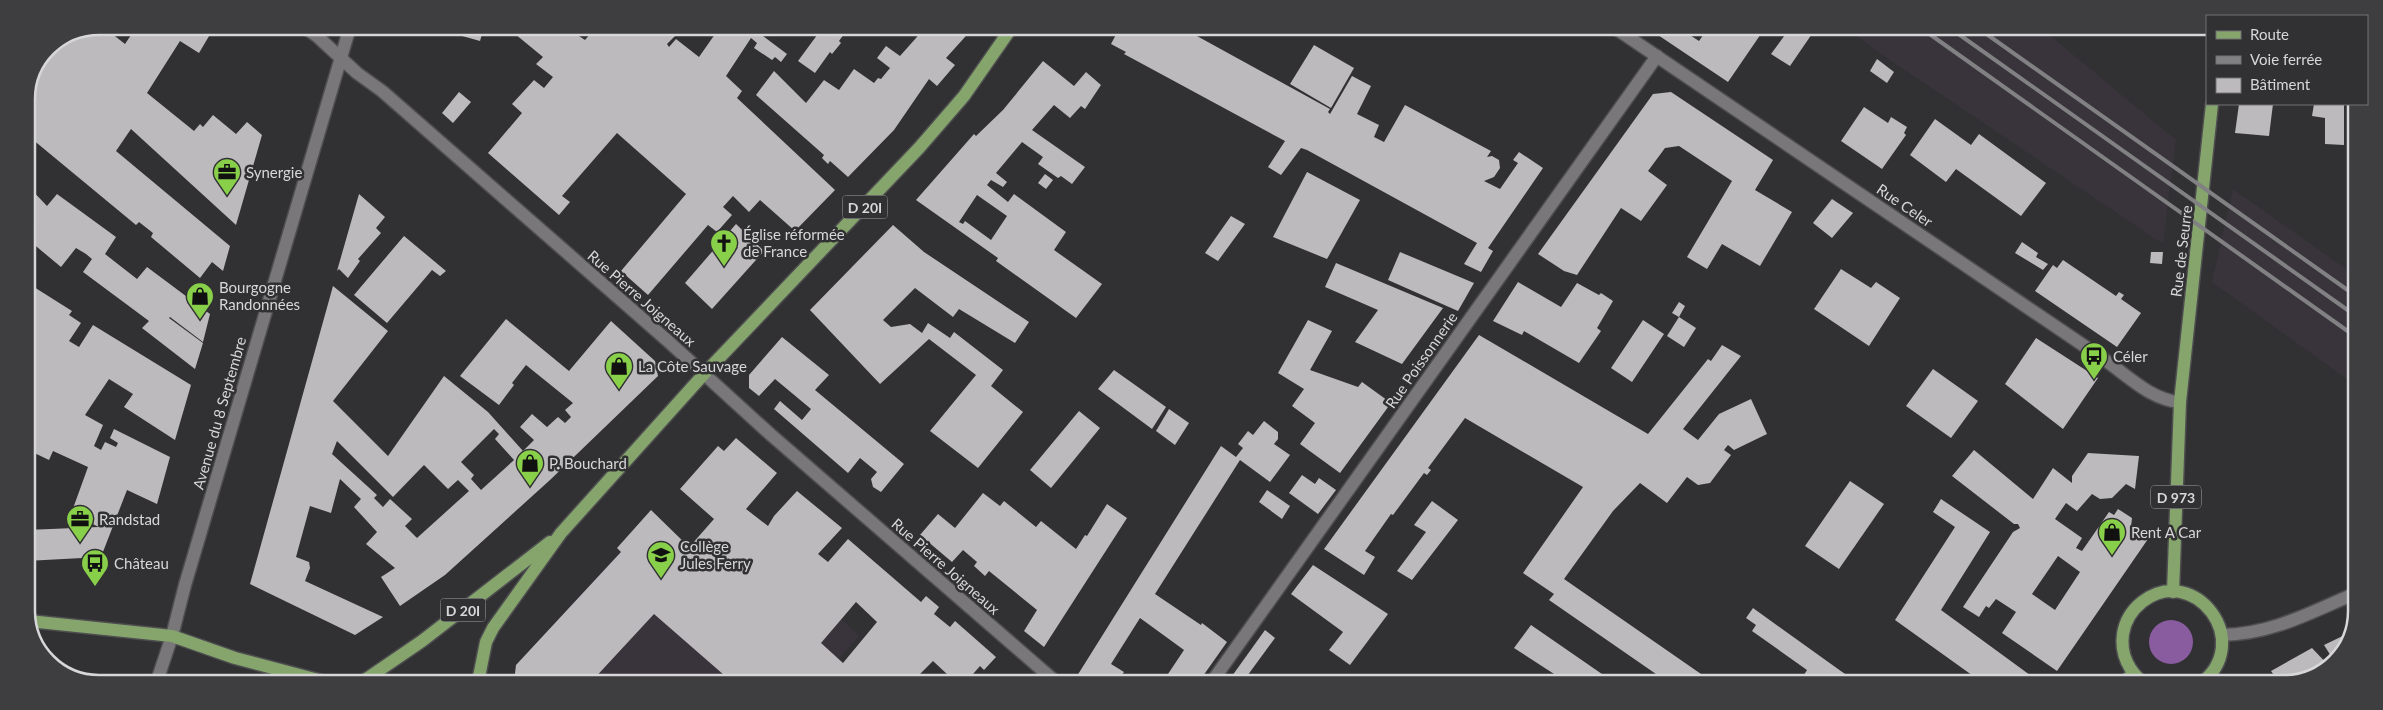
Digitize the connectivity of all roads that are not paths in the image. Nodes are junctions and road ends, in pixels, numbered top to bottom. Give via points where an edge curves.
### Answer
1 (315, 35) edge
2 (347, 35) edge
3 (1006, 35) edge
4 (1626, 35) edge
5 (1657, 56) junction
6 (340, 59) junction
7 (2212, 105) edge
8 (704, 374) junction
9 (2180, 402) junction
10 (561, 533) junction
11 (2173, 592) junction
12 (2348, 597) edge
13 (36, 622) edge
14 (2222, 635) junction
15 (172, 636) junction
16 (159, 675) edge
17 (299, 675) edge
18 (372, 675) edge
19 (479, 675) edge
20 (1048, 675) edge
21 (1217, 675) edge
22 (2133, 675) edge
23 (2209, 675) edge

1 - 6 street, Rue Pierre Joigneaux
2 - 6 street, Avenue du 8 Septembre
3 - 8 main road, D 20I via 964,96 919,148
4 - 5 street, Rue Celer
5 - 9 street, Rue Celer via 2153,395 2166,401
5 - 21 street, Rue Poissonnerie
6 - 8 street, Rue Pierre Joigneaux via 390,98
6 - 15 street, Avenue du 8 Septembre
7 - 9 main road, Rue de Seurre / D 973
8 - 10 main road, D 20I
8 - 20 street, Rue Pierre Joigneaux
9 - 11 main road, D 973
10 - 18 main road, D 20I via 422,641
10 - 19 main road, D 20I via 493,628 486,642
11 - 14 main road via 2201,601 2216,616
11 - 22 main road via 2147,598 2129,617 2122,642
12 - 14 street via 2276,628
13 - 15 main road
14 - 23 main road via 2218,664
15 - 16 street, Avenue du 8 Septembre
15 - 17 main road via 235,658

